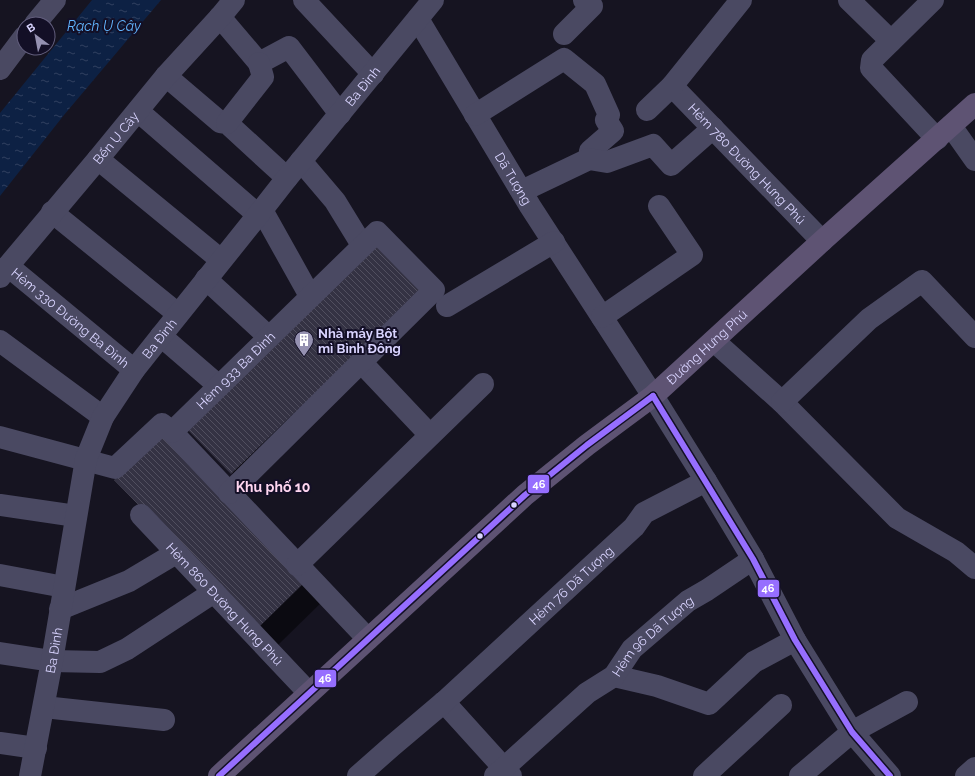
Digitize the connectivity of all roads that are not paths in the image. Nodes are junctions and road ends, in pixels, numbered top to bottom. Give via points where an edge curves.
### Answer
1 (55, 0) edge
2 (234, 0) edge
3 (304, 0) edge
4 (433, 0) edge
5 (584, 0) edge
6 (741, 0) edge
7 (849, 0) edge
8 (933, 0) edge
9 (42, 16) edge
10 (220, 17) junction
11 (418, 19) junction
12 (564, 34) dead end
13 (891, 41) junction
14 (16, 45) edge
15 (3, 59) edge
16 (258, 63) junction
17 (373, 74) junction
18 (166, 76) junction
19 (672, 86) junction
20 (975, 104) edge
21 (647, 110) dead end
22 (138, 111) junction
23 (340, 114) junction
24 (475, 114) junction
25 (227, 123) junction
26 (714, 128) junction
27 (944, 133) junction
28 (98, 159) junction
29 (589, 159) junction
30 (975, 160) edge
31 (301, 161) junction
32 (287, 178) junction
33 (522, 191) junction
34 (659, 206) dead end
35 (52, 212) junction
36 (260, 213) junction
37 (369, 239) junction
38 (822, 240) junction
39 (554, 242) junction
40 (222, 260) junction
41 (4, 272) edge
42 (206, 279) junction
43 (310, 296) junction
44 (447, 306) dead end
45 (178, 314) junction
46 (602, 317) junction
47 (161, 336) junction
48 (269, 337) junction
49 (975, 337) edge
50 (0, 341) edge
51 (714, 341) junction
52 (361, 362) junction
53 (134, 370) junction
54 (483, 384) dead end
55 (219, 386) junction
56 (653, 396) junction
57 (782, 402) junction
58 (103, 417) junction
59 (172, 432) junction
60 (430, 435) junction
61 (0, 436) edge
62 (86, 459) junction
63 (706, 481) junction
64 (229, 493) junction
65 (0, 505) edge
66 (141, 515) dead end
67 (76, 516) junction
68 (176, 553) junction
69 (753, 559) junction
70 (297, 565) junction
71 (975, 568) edge
72 (0, 575) edge
73 (64, 587) junction
74 (214, 592) junction
75 (60, 609) junction
76 (368, 639) junction
77 (795, 640) junction
78 (0, 653) edge
79 (52, 661) junction
80 (614, 676) junction
81 (309, 693) junction
82 (444, 702) junction
83 (907, 702) dead end
84 (781, 706) dead end
85 (44, 707) junction
86 (164, 720) dead end
87 (852, 732) junction
88 (0, 743) edge
89 (36, 748) junction
90 (975, 768) edge
91 (504, 773) edge
92 (30, 776) edge
93 (219, 776) edge
94 (358, 776) edge
95 (704, 776) edge
96 (800, 776) edge
97 (890, 776) edge
98 (966, 776) edge

1 - 9 street
2 - 10 street, Bến Ụ Cây
3 - 17 street
4 - 11 street, Ba Đình
5 - 12 street via 592,6
6 - 19 street
7 - 13 street
8 - 13 street
10 - 16 street
10 - 18 street, Bến Ụ Cây
11 - 17 street, Ba Đình
11 - 24 street, Dã Tượng
13 - 27 street via 872,60 871,68
14 - 15 street
16 - 23 street via 289,47
16 - 25 street via 263,77
17 - 23 street, Ba Đình
18 - 22 street, Bến Ụ Cây
18 - 25 street via 220,122
19 - 21 street
19 - 26 street, Hẻm 780 Đường Hưng Phú
20 - 27 main road, Đường Hưng Phú
22 - 28 street, Bến Ụ Cây
22 - 36 street
23 - 31 street, Ba Đình
24 - 29 street via 564,59 595,84 609,115 606,120 613,131 590,151
24 - 33 street, Dã Tượng
25 - 32 street
26 - 29 street via 671,165 653,145 607,162
26 - 38 street, Hẻm 780 Đường Hưng Phú
27 - 30 street
27 - 38 main road, Đường Hưng Phú
28 - 35 street, Bến Ụ Cây
28 - 40 street
29 - 33 street
31 - 32 street, Ba Đình
31 - 37 street
32 - 36 street, Ba Đình
33 - 39 street, Dã Tượng
34 - 46 street via 692,255
35 - 41 street, Bến Ụ Cây
35 - 45 street
36 - 40 street, Ba Đình
36 - 43 street
37 - 43 street, Hẻm 933 Ba Đình
37 - 52 street via 434,290
38 - 51 main road, Đường Hưng Phú
39 - 44 street
39 - 46 street, Dã Tượng
40 - 42 street, Ba Đình
41 - 53 street, Hẻm 330 Đường Ba Đình
42 - 45 street, Ba Đình
42 - 48 street
43 - 48 street, Hẻm 933 Ba Đình
45 - 47 street, Ba Đình
46 - 56 street, Dã Tượng
47 - 53 street, Ba Đình
47 - 55 street
48 - 55 street, Hẻm 933 Ba Đình
49 - 57 street via 922,281 869,319
50 - 58 street
51 - 56 main road, Đường Hưng Phú
51 - 57 street
52 - 60 street
52 - 64 street
53 - 58 street, Ba Đình
54 - 60 street
55 - 59 street, Hẻm 933 Ba Đình
56 - 63 street, Dã Tượng
56 - 76 main road, Đường Hưng Phú via 525,495
57 - 71 street via 897,518 956,552
58 - 62 street, Ba Đình
59 - 62 street via 162,424 115,468
59 - 64 street
60 - 70 street
61 - 62 street
62 - 67 street, Ba Đình
63 - 69 street, Dã Tượng
63 - 82 street, Hẻm 76 Dã Tượng via 644,513 634,527
64 - 70 street
65 - 67 street
66 - 68 street, Hẻm 860 Đường Hưng Phú
67 - 73 street, Ba Đình
68 - 74 street, Hẻm 860 Đường Hưng Phú
68 - 75 street via 129,581
69 - 77 street, Dã Tượng
69 - 80 street, Hẻm 96 Dã Tượng via 688,601 632,649
70 - 76 street
72 - 73 street
73 - 75 street, Ba Đình
74 - 79 street via 127,650 100,662
74 - 81 street, Hẻm 860 Đường Hưng Phú
75 - 79 street, Ba Đình
76 - 81 main road, Đường Hưng Phú
77 - 80 street via 754,662 709,704 657,686
77 - 87 street, Dã Tượng
78 - 79 street
79 - 85 street, Ba Đình
80 - 91 street, Hẻm 96 Dã Tượng via 587,693
81 - 93 main road, Đường Hưng Phú
82 - 91 street
82 - 94 street, Hẻm 76 Dã Tượng
83 - 87 street
84 - 95 street
85 - 86 street
85 - 89 street, Ba Đình
87 - 96 street
87 - 97 street, Dã Tượng
88 - 89 street
89 - 92 street, Ba Đình
90 - 98 street

